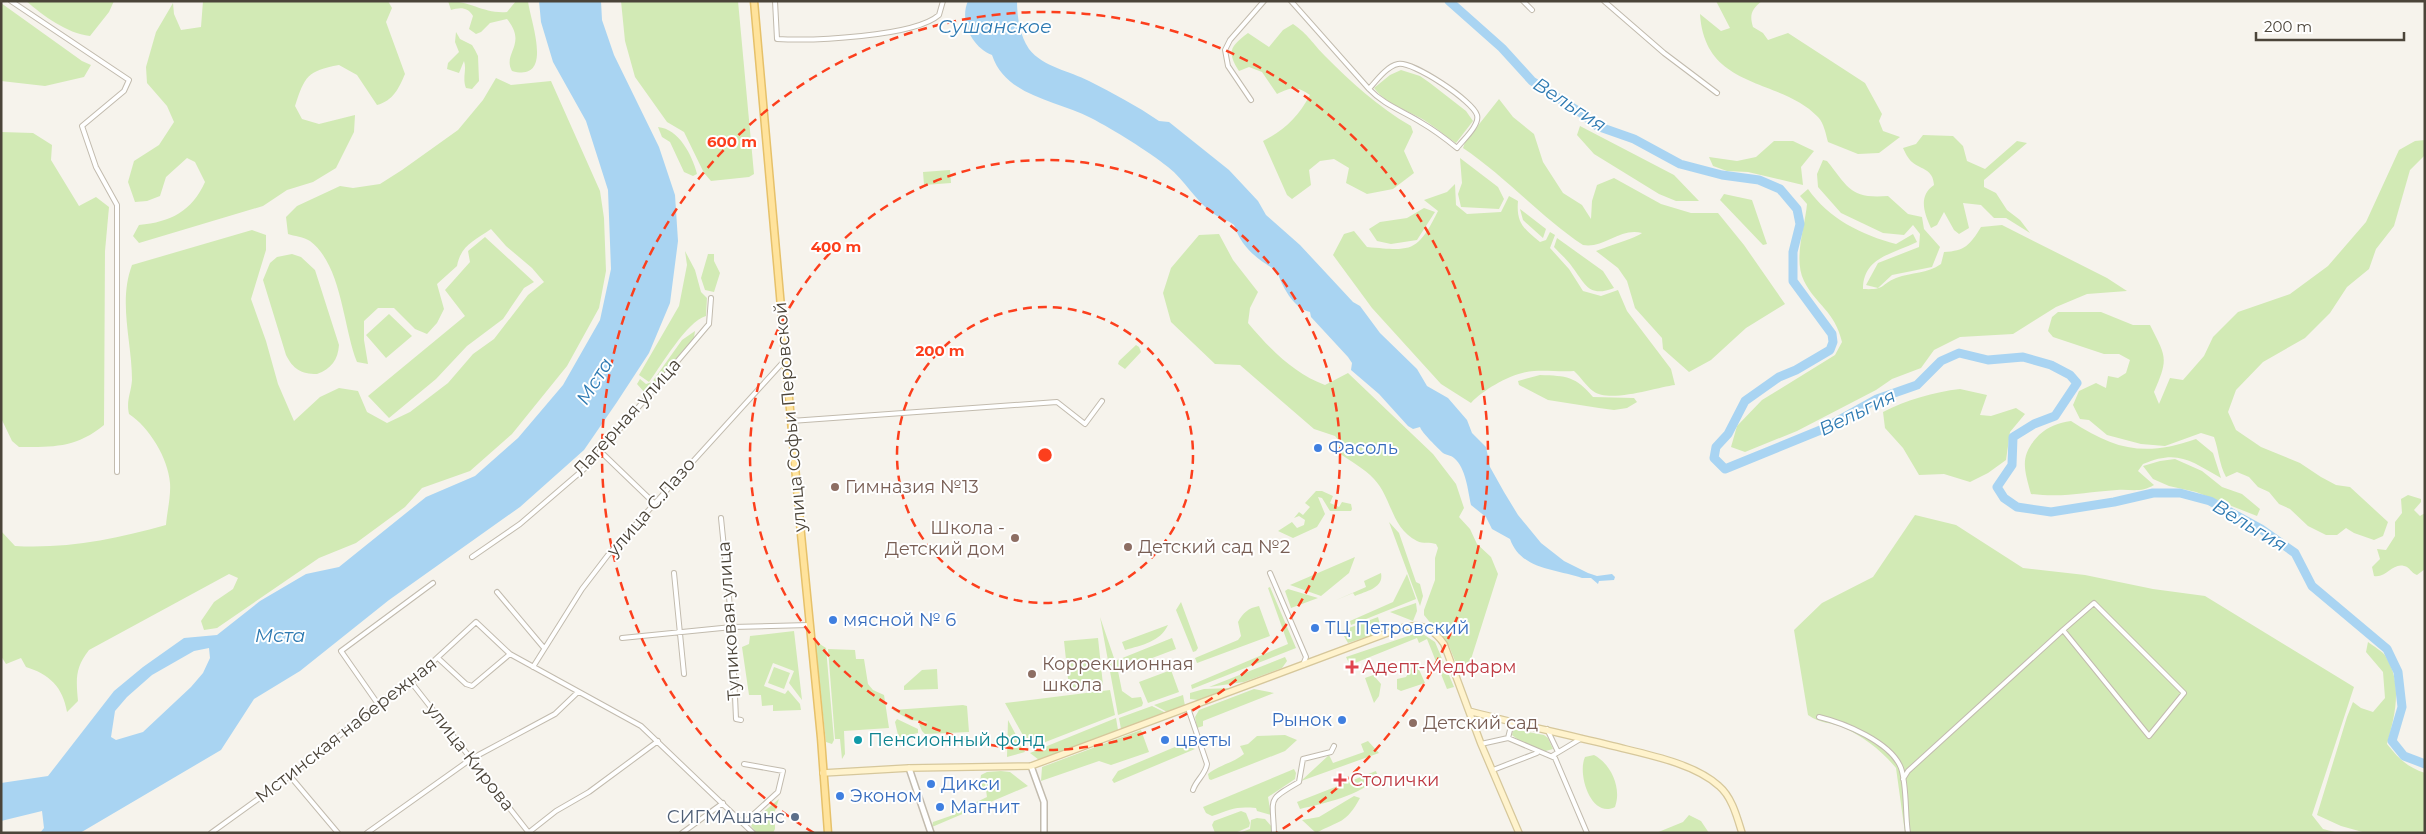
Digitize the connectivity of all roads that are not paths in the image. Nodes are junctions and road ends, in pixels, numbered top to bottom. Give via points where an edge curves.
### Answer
1 (11, 1) edge
2 (754, 1) edge
3 (775, 1) edge
4 (943, 1) edge
5 (1264, 1) edge
6 (1291, 1) edge
7 (1523, 1) edge
8 (1604, 1) edge
9 (1532, 10) dead end
10 (1369, 89) junction
11 (1717, 93) dead end
12 (1251, 100) dead end
13 (711, 298) dead end
14 (785, 360) junction
15 (1102, 401) dead end
16 (791, 421) junction
17 (600, 450) junction
18 (117, 472) dead end
19 (654, 503) junction
20 (721, 518) dead end
21 (472, 557) dead end
22 (674, 573) dead end
23 (1270, 573) dead end
24 (433, 583) dead end
25 (497, 592) dead end
26 (809, 625) junction
27 (732, 627) junction
28 (2063, 630) junction
29 (681, 633) junction
30 (622, 638) dead end
31 (544, 648) junction
32 (510, 654) junction
33 (439, 659) junction
34 (1303, 665) junction
35 (533, 666) junction
36 (684, 674) dead end
37 (411, 682) junction
38 (578, 692) junction
39 (378, 704) junction
40 (1188, 708) junction
41 (1469, 711) junction
42 (1819, 717) dead end
43 (741, 720) dead end
44 (1512, 722) junction
45 (1547, 729) junction
46 (1508, 738) junction
47 (1582, 738) junction
48 (658, 741) junction
49 (1481, 744) junction
50 (1334, 746) dead end
51 (1558, 752) junction
52 (1538, 753) junction
53 (1552, 756) junction
54 (471, 759) junction
55 (744, 764) dead end
56 (1031, 766) junction
57 (1901, 767) junction
58 (909, 768) junction
59 (1493, 770) junction
60 (1908, 771) junction
61 (823, 773) junction
62 (290, 776) junction
63 (1903, 779) junction
64 (1193, 790) dead end
65 (723, 803) junction
66 (744, 823) junction
67 (211, 833) edge
68 (338, 833) edge
69 (368, 833) edge
70 (528, 833) edge
71 (682, 833) edge
72 (753, 833) edge
73 (828, 833) edge
74 (932, 833) edge
75 (1044, 833) edge
76 (1274, 833) edge
77 (1519, 833) edge
78 (1587, 833) edge
79 (1742, 833) edge
80 (1908, 833) edge

1 - 18 street via 129,80 124,91 82,126 96,167 117,205
2 - 14 main road, улица Софьи Перовской
3 - 4 street via 777,39 811,41 886,32 922,23 939,15
5 - 12 street via 1225,50 1228,66
6 - 10 street
7 - 9 street
8 - 11 street
10 - 10 street via 1397,111 1421,122 1458,148 1478,122 1470,105 1446,86 1405,63 1395,64
13 - 17 street, Лагерная улица via 709,324
14 - 16 main road, улица Софьи Перовской
14 - 19 street, улица С.Лазо
15 - 16 street via 1084,424 1057,402
16 - 26 main road, улица Софьи Перовской
17 - 19 street
17 - 21 street, Лагерная улица via 591,462 520,524
19 - 31 street, улица С.Лазо via 582,589
20 - 27 street, Тупиковая улица
22 - 29 street
23 - 34 street via 1306,657
24 - 39 street via 341,651
25 - 31 street
26 - 27 street
26 - 61 main road, улица Софьи Перовской
27 - 29 street
27 - 43 street, Тупиковая улица via 736,719
28 - 28 street via 2149,736 2184,693 2094,603
28 - 60 street
29 - 30 street
29 - 36 street
31 - 35 street, улица С.Лазо
32 - 33 street via 472,686
32 - 33 street, Мстинская набережная via 476,622
32 - 35 street
33 - 37 street, Мстинская набережная
34 - 40 main road
34 - 41 main road via 1405,626 1420,626 1433,631 1444,644
35 - 38 street
37 - 39 street, Мстинская набережная
37 - 54 street, улица Кирова
38 - 48 street via 641,726
38 - 54 street via 555,714
39 - 62 street, Мстинская набережная
40 - 56 main road
40 - 64 street via 1207,764
41 - 44 main road
41 - 49 main road
42 - 57 street via 1852,727 1890,752
44 - 45 main road
44 - 46 street
45 - 47 main road
45 - 51 street
46 - 49 street
46 - 52 street
47 - 51 street
47 - 79 main road via 1671,762 1719,785 1729,798
48 - 65 street
48 - 70 street
49 - 59 main road
50 - 76 street via 1331,752 1303,759 1298,782 1275,795 1272,802
51 - 53 street
52 - 53 street
52 - 59 street
53 - 78 street
54 - 69 street
54 - 70 street, улица Кирова
55 - 66 street via 783,771 778,792
56 - 58 main road
56 - 75 street via 1044,802
57 - 60 street
57 - 63 street
58 - 61 main road
58 - 74 street
59 - 77 main road
60 - 63 street
61 - 73 main road, улица Софьи Перовской
62 - 67 street, Мстинская набережная
62 - 68 street
63 - 80 street
65 - 66 street
65 - 71 street
66 - 72 street

